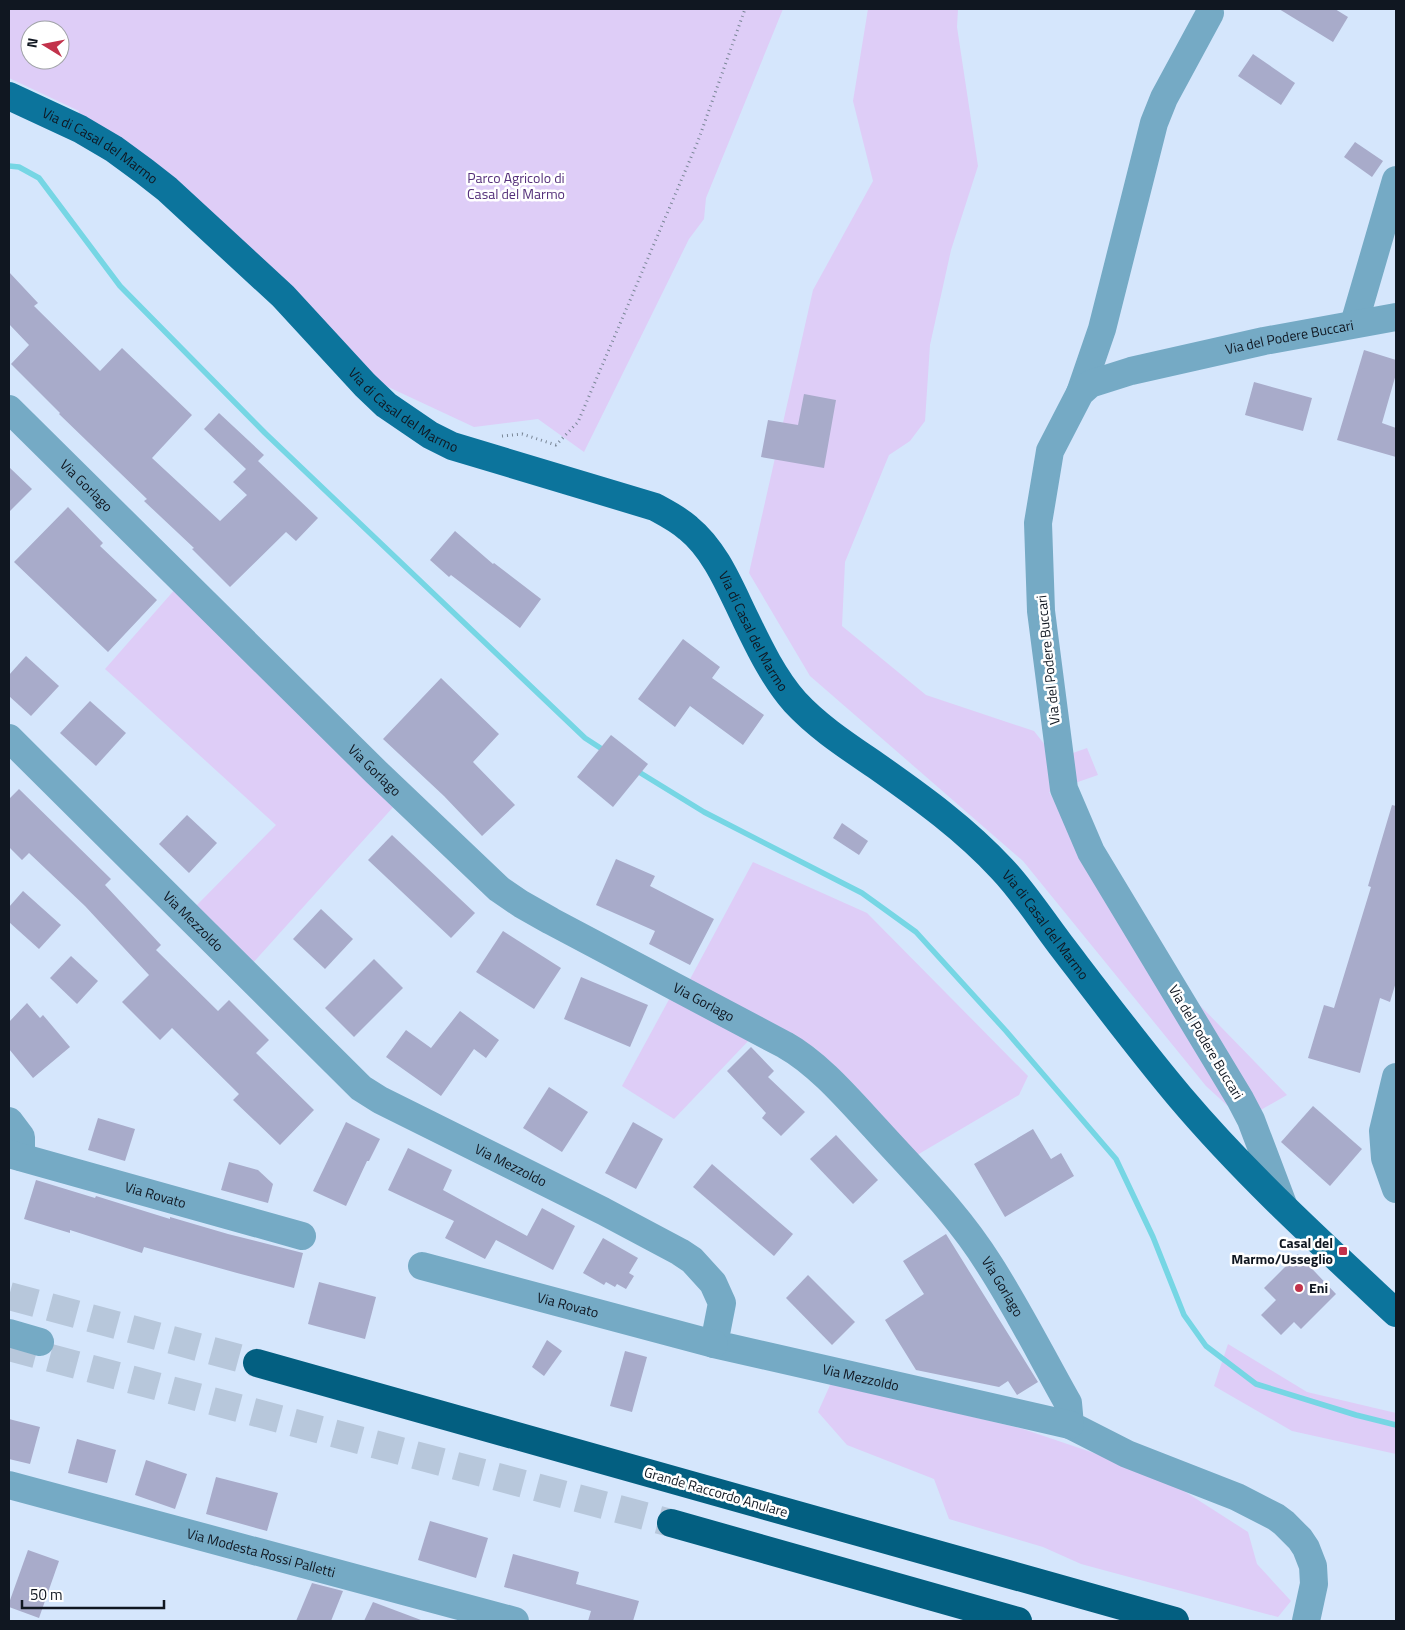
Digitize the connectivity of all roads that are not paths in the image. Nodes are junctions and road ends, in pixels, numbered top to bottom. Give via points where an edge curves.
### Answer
1 (1210, 13) dead end
2 (9, 96) edge
3 (1396, 180) edge
4 (1396, 317) edge
5 (1354, 324) junction
6 (1080, 393) junction
7 (9, 409) edge
8 (9, 738) edge
9 (1396, 1077) edge
10 (9, 1120) edge
11 (1390, 1126) edge
12 (15, 1156) edge
13 (1396, 1189) edge
14 (1284, 1207) junction
15 (302, 1236) dead end
16 (422, 1266) dead end
17 (1396, 1313) edge
18 (9, 1333) edge
19 (40, 1342) dead end
20 (714, 1344) junction
21 (257, 1363) tunnel mouth
22 (1070, 1425) junction
23 (9, 1485) edge
24 (671, 1523) tunnel mouth
25 (515, 1621) edge
26 (1018, 1621) edge
27 (1175, 1621) edge
28 (1306, 1621) edge

1 - 6 street via 1154,123 1110,300
2 - 14 main road, Via di Casal del Marmo via 80,129 144,171 283,296 365,385 430,435 452,446 655,507 689,529 721,569 787,693 827,731 958,826 1004,871 1182,1099
3 - 5 street
4 - 5 street, Via del Podere Buccari
5 - 6 street, Via del Podere Buccari via 1131,371 1090,384
6 - 14 street, Via del Podere Buccari via 1050,451 1038,523 1041,611 1064,789 1091,852 1240,1099
7 - 22 street, Via Gorlago via 376,772 500,889 551,921 785,1045 809,1061 874,1126 973,1240 1068,1403
8 - 20 street, Via Mezzoldo via 367,1093 692,1260 720,1295 722,1303
9 - 11 street
10 - 12 street via 21,1137
11 - 13 street via 1383,1138 1385,1158
12 - 15 street, Via Rovato
14 - 17 main road, Via di Casal del Marmo
16 - 20 street, Via Rovato
18 - 19 street
20 - 22 street, Via Mezzoldo
21 - 27 highway, Grande Raccordo Anulare
22 - 28 street via 1127,1454 1237,1498 1284,1523 1306,1548 1313,1566 1314,1584
23 - 25 street, Via Modesta Rossi Palletti
24 - 26 highway

